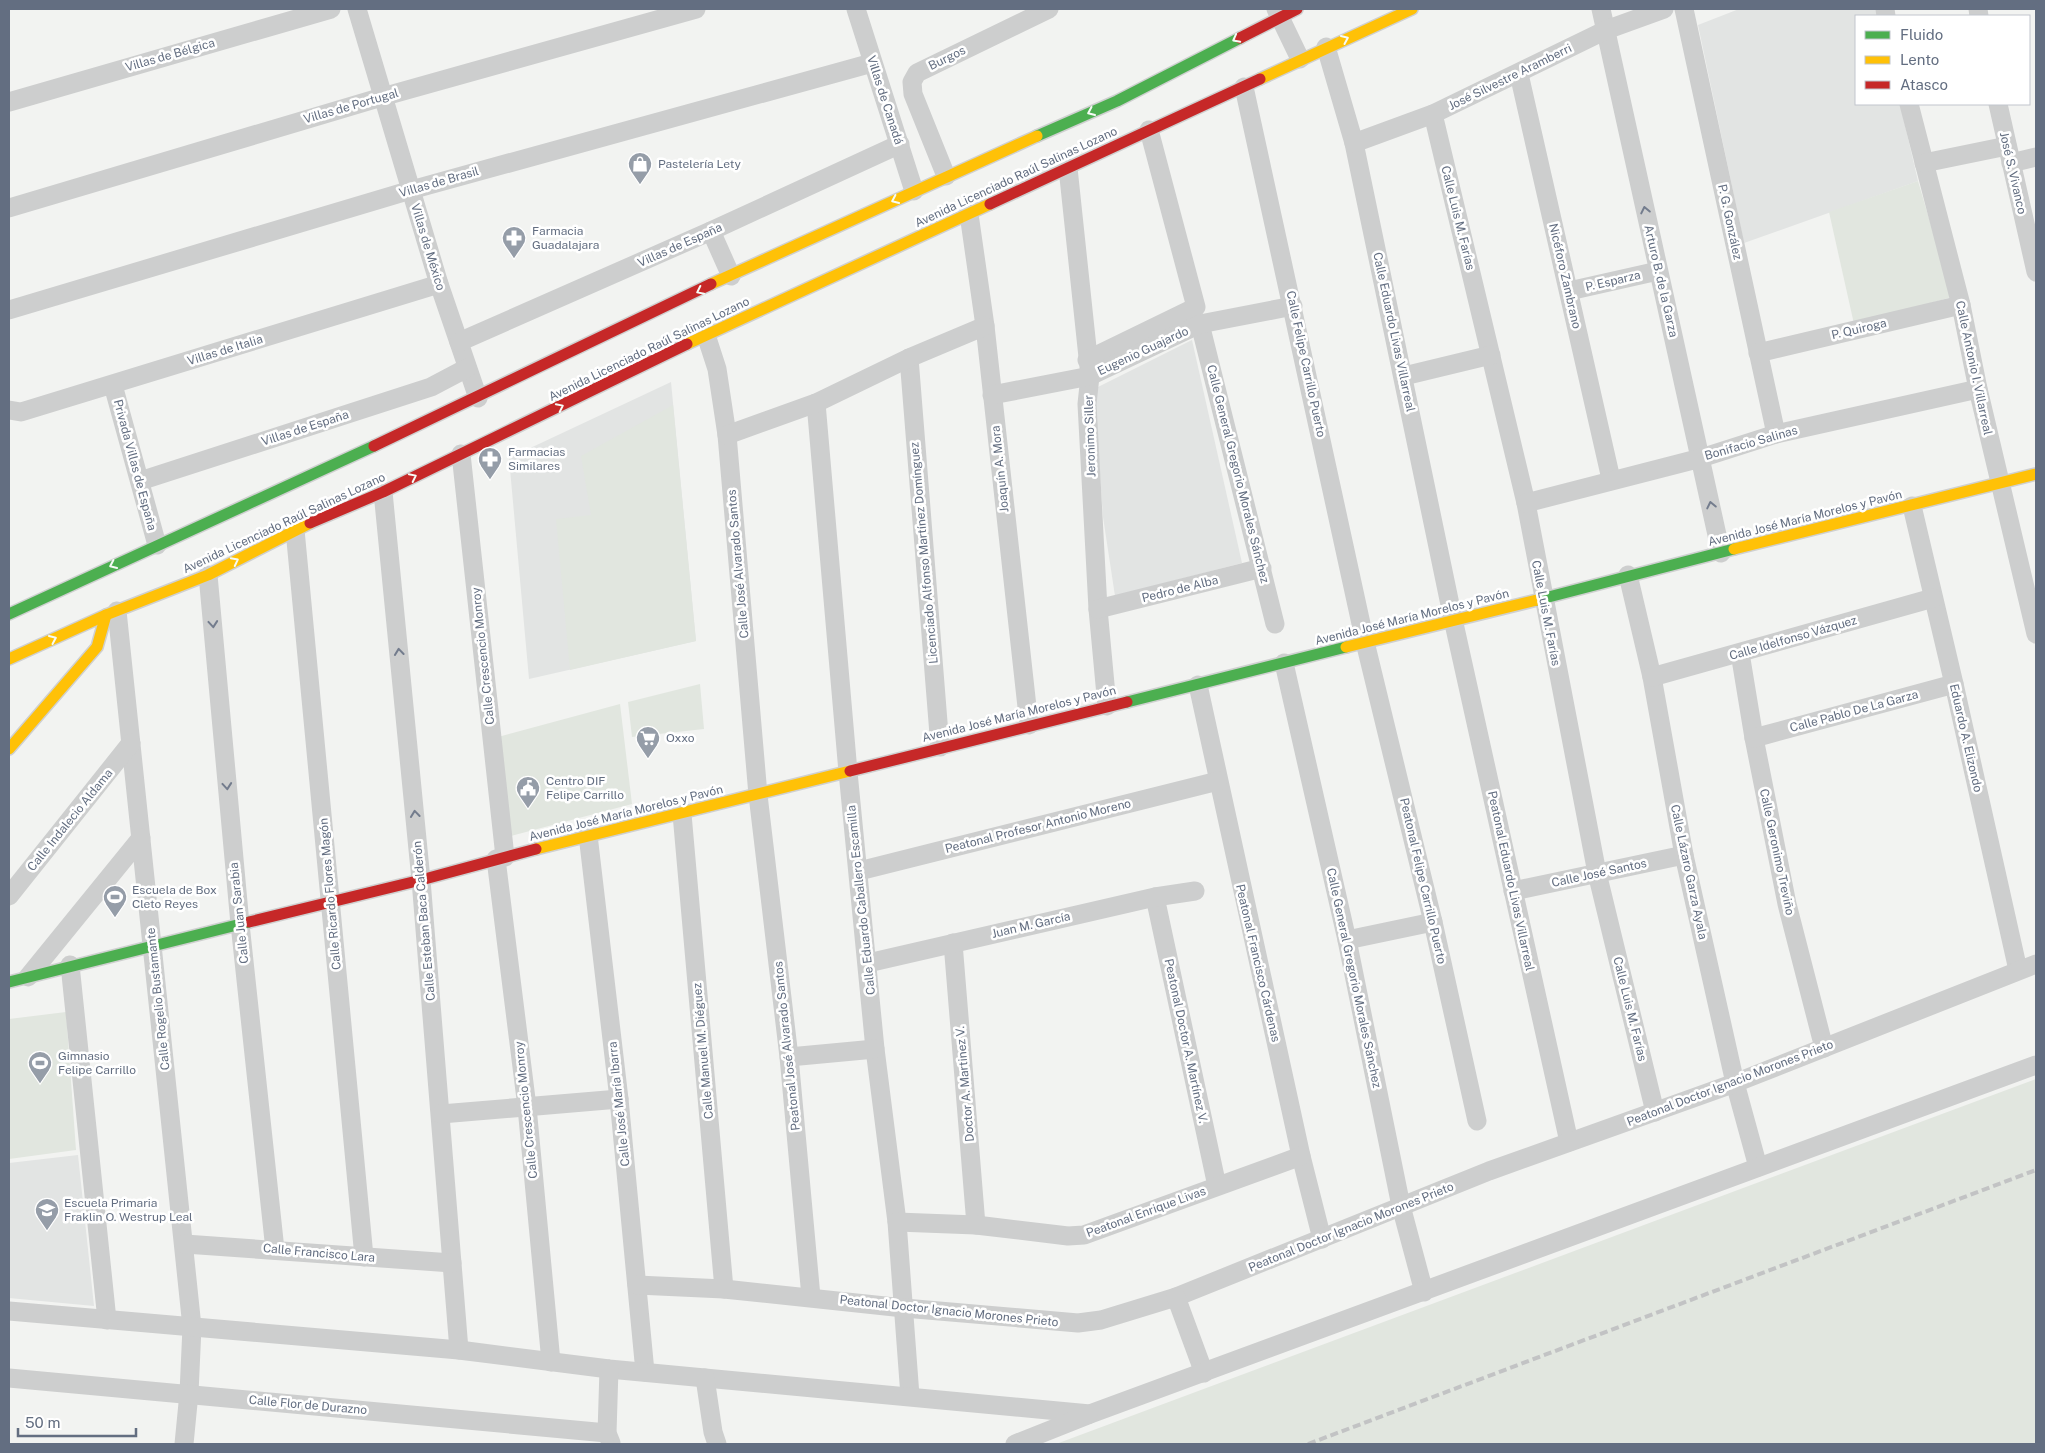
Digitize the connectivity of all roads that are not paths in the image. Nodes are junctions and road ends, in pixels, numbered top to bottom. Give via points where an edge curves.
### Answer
1 (331, 9) edge
2 (357, 9) edge
3 (696, 9) edge
4 (856, 9) edge
5 (1049, 9) edge
6 (1297, 9) edge
7 (1412, 9) edge
8 (1601, 9) edge
9 (1664, 9) edge
10 (1684, 9) edge
11 (1278, 13) edge
12 (1606, 30) junction
13 (1326, 47) junction
14 (1300, 60) junction
15 (872, 63) junction
16 (1520, 74) junction
17 (1244, 86) junction
18 (382, 97) junction
19 (9, 102) edge
20 (1909, 105) edge
21 (1998, 105) edge
22 (1433, 114) junction
23 (1149, 130) junction
24 (1354, 143) junction
25 (900, 144) junction
26 (2009, 155) junction
27 (2036, 157) edge
28 (1924, 163) junction
29 (1068, 168) junction
30 (946, 176) junction
31 (411, 190) junction
32 (914, 191) junction
33 (9, 208) edge
34 (969, 214) junction
35 (711, 232) junction
36 (1658, 271) junction
37 (2036, 272) edge
38 (732, 276) junction
39 (439, 284) junction
40 (1569, 291) junction
41 (1961, 305) junction
42 (1293, 306) junction
43 (9, 310) edge
44 (1198, 316) junction
45 (986, 326) junction
46 (706, 335) junction
47 (459, 342) junction
48 (1758, 353) junction
49 (1491, 354) junction
50 (909, 358) junction
51 (467, 368) junction
52 (1089, 368) junction
53 (1404, 376) junction
54 (113, 385) junction
55 (1978, 389) junction
56 (992, 395) junction
57 (478, 398) junction
58 (816, 403) junction
59 (10, 411) edge
60 (1776, 434) junction
61 (727, 435) junction
62 (461, 454) junction
63 (1701, 458) junction
64 (2036, 474) edge
65 (1611, 479) junction
66 (140, 481) junction
67 (2000, 484) junction
68 (383, 492) junction
69 (1526, 503) junction
70 (1912, 506) junction
71 (295, 530) junction
72 (158, 545) junction
73 (1721, 552) junction
74 (1262, 568) junction
75 (208, 575) junction
76 (1628, 575) junction
77 (2030, 578) edge
78 (1932, 598) junction
79 (1543, 599) junction
80 (1098, 609) junction
81 (112, 613) junction
82 (9, 614) edge
83 (1453, 619) junction
84 (1275, 624) dead end
85 (2036, 634) edge
86 (1365, 642) junction
87 (1740, 653) junction
88 (9, 659) edge
89 (1284, 664) junction
90 (1652, 677) junction
91 (1954, 684) junction
92 (1198, 685) junction
93 (1107, 706) junction
94 (1028, 725) junction
95 (1754, 738) junction
96 (131, 744) junction
97 (940, 747) junction
98 (9, 749) edge
99 (848, 772) junction
100 (1218, 781) junction
101 (758, 795) junction
102 (682, 814) junction
103 (588, 835) junction
104 (141, 838) junction
105 (1684, 855) junction
106 (501, 858) junction
107 (859, 870) junction
108 (1597, 873) junction
109 (421, 880) junction
110 (1195, 891) dead end
111 (1513, 892) junction
112 (9, 896) edge
113 (1155, 897) junction
114 (332, 902) junction
115 (1433, 922) junction
116 (240, 924) junction
117 (1347, 940) junction
118 (953, 943) junction
119 (152, 946) junction
120 (868, 963) junction
121 (70, 964) junction
122 (2036, 964) edge
123 (2018, 970) junction
124 (28, 976) junction
125 (9, 982) edge
126 (1824, 1048) junction
127 (875, 1049) junction
128 (789, 1058) junction
129 (2036, 1065) edge
130 (1735, 1083) junction
131 (619, 1099) junction
132 (527, 1107) junction
133 (1656, 1112) junction
134 (441, 1114) junction
135 (1478, 1120) dead end
136 (1569, 1142) junction
137 (1300, 1156) junction
138 (1758, 1167) junction
139 (1217, 1186) junction
140 (1401, 1206) junction
141 (897, 1222) junction
142 (976, 1225) junction
143 (1322, 1239) junction
144 (185, 1244) junction
145 (275, 1250) junction
146 (364, 1257) junction
147 (452, 1263) junction
148 (637, 1285) junction
149 (724, 1289) junction
150 (1424, 1292) junction
151 (811, 1297) junction
152 (1176, 1297) junction
153 (904, 1308) junction
154 (9, 1311) edge
155 (108, 1320) junction
156 (192, 1327) junction
157 (459, 1350) junction
158 (551, 1362) junction
159 (609, 1369) junction
160 (645, 1372) junction
161 (1204, 1373) junction
162 (9, 1378) edge
163 (705, 1378) junction
164 (189, 1394) junction
165 (910, 1396) junction
166 (1090, 1414) junction
167 (609, 1438) edge
168 (184, 1444) edge
169 (717, 1444) edge
170 (1014, 1444) edge

1 - 19 street, Villas de Bélgica
2 - 18 street, Villas de México
3 - 18 street, Villas de Portugal
4 - 15 street, Villas de Canadá
5 - 30 street, Burgos via 917,73 912,82 913,94
6 - 11 main road
13 -> 7 main road, Avenida Licenciado Raúl Salinas Lozano
8 - 12 street, Arturo B. de la Garza
9 - 12 street, José Silvestre Aramberri
10 - 48 street, P. G. González
11 - 14 street
11 -> 30 main road via 1117,101
12 - 16 street, José Silvestre Aramberri
36 -> 12 street, Arturo B. de la Garza
13 - 14 main road, Avenida Licenciado Raúl Salinas Lozano
13 - 24 street, Calle Eduardo Livas Villarreal
14 - 17 main road, Avenida Licenciado Raúl Salinas Lozano
15 - 25 street, Villas de Canadá
15 - 31 street, Villas de Brasil
16 - 22 street, José Silvestre Aramberri
16 - 40 street, Nicéforo Zambrano
17 - 23 main road, Avenida Licenciado Raúl Salinas Lozano
17 - 42 street, Calle Felipe Carrillo Puerto
18 - 31 street, Villas de México
18 - 33 street, Villas de Portugal
20 - 28 street, Calle Antonio I. Villarreal
21 - 26 street, José S. Vivanco
22 - 24 street, José Silvestre Aramberri
22 - 49 street, Calle Luis M. Farías
23 - 29 main road, Avenida Licenciado Raúl Salinas Lozano
23 - 44 street, Calle General Gregorio Morales Sánchez
24 - 53 street, Calle Eduardo Livas Villarreal
25 - 32 street, Villas de Canadá
25 - 35 street, Villas de España
26 - 27 street
26 - 28 street
26 - 37 street, José S. Vivanco
28 - 41 street, Calle Antonio I. Villarreal
29 - 34 main road, Avenida Licenciado Raúl Salinas Lozano
29 - 52 street, Jeronimo Siller
30 - 32 main road
31 - 39 street, Villas de México
31 - 43 street, Villas de Brasil
32 -> 38 main road
34 - 45 street, Joaquín A. Mora
34 - 46 main road, Avenida Licenciado Raúl Salinas Lozano
35 - 38 street
35 - 47 street, Villas de España
36 - 40 street, P. Esparza
36 - 63 street, Arturo B. de la Garza
38 -> 57 main road
39 - 47 street, Villas de México
39 - 54 street, Villas de Italia
40 - 65 street, Nicéforo Zambrano
41 - 48 street, P. Quiroga
41 - 55 street, Calle Antonio I. Villarreal
42 - 44 street, Eugenio Guajardo
42 - 86 street, Calle Felipe Carrillo Puerto
44 - 52 street, Eugenio Guajardo
44 - 74 street, Calle General Gregorio Morales Sánchez
45 - 50 street
45 - 56 street, Joaquín A. Mora
46 - 61 street, Calle José Alvarado Santos via 716,369
62 -> 46 main road, Avenida Licenciado Raúl Salinas Lozano
47 - 51 street, Villas de México
48 - 60 street, P. G. González
49 - 53 street
49 - 69 street, Calle Luis M. Farías
50 - 58 street
50 - 97 street, Licenciado Alfonso Martínez Domínguez
51 - 57 street, Villas de México
51 - 66 street, Villas de España via 431,387
52 - 56 street, Eugenio Guajardo
52 - 80 street, Jeronimo Siller via 1087,404
53 - 83 street, Calle Eduardo Livas Villarreal
54 - 59 street, Villas de Italia via 21,412
54 - 66 street, Privada Villas de España
55 - 60 street, Bonifacio Salinas
55 - 67 street, Calle Antonio I. Villarreal
56 - 94 street, Joaquín A. Mora
57 - 72 main road
58 - 61 street
58 - 99 street, Calle Eduardo Caballero Escamilla
60 - 63 street, Bonifacio Salinas
61 - 101 street, Calle José Alvarado Santos
68 -> 62 main road, Avenida Licenciado Raúl Salinas Lozano
62 - 106 street, Calle Crescencio Monroy
63 - 65 street, Bonifacio Salinas
73 -> 63 street, Arturo B. de la Garza
64 - 67 main road, Avenida José María Morelos y Pavón
65 - 69 street, Bonifacio Salinas
66 - 72 street, Privada Villas de España
67 - 70 main road, Avenida José María Morelos y Pavón
67 - 77 street, Calle Antonio I. Villarreal
68 - 71 main road, Avenida Licenciado Raúl Salinas Lozano
109 -> 68 street, Calle Esteban Baca Calderón
69 - 79 street, Calle Luis M. Farías
70 - 73 main road, Avenida José María Morelos y Pavón
70 - 78 street, Eduardo A. Elizondo
75 -> 71 main road, Avenida Licenciado Raúl Salinas Lozano
71 - 114 street, Calle Ricardo Flores Magón
72 -> 82 main road
73 - 76 main road, Avenida José María Morelos y Pavón
74 - 80 street, Pedro de Alba
74 - 84 street, Calle General Gregorio Morales Sánchez
75 - 81 main road, Avenida Licenciado Raúl Salinas Lozano
75 -> 116 street, Calle Juan Sarabia
76 - 79 main road, Avenida José María Morelos y Pavón
76 - 90 street, Calle Lázaro Garza Ayala
77 - 85 street, Calle Antonio I. Villarreal
78 - 87 street, Calle Idelfonso Vázquez
78 - 91 street, Eduardo A. Elizondo
79 - 83 main road, Avenida José María Morelos y Pavón
79 - 108 street, Calle Luis M. Farías
80 - 93 street, Jeronimo Siller
88 -> 81 main road, Avenida Licenciado Raúl Salinas Lozano
81 - 96 street, Calle Rogelio Bustamante
81 - 98 main road via 97,647
83 - 86 main road, Avenida José María Morelos y Pavón
83 - 111 street, Peatonal Eduardo Livas Villarreal
86 - 89 main road, Avenida José María Morelos y Pavón
86 - 115 street, Peatonal Felipe Carrillo Puerto
87 - 90 street, Calle Idelfonso Vázquez
87 - 95 street, Calle Geronimo Treviño
89 - 92 main road, Avenida José María Morelos y Pavón
89 - 117 street, Calle General Gregorio Morales Sánchez
90 - 105 street, Calle Lázaro Garza Ayala
91 - 95 street, Calle Pablo De La Garza
91 - 123 street, Eduardo A. Elizondo
92 - 93 main road, Avenida José María Morelos y Pavón
92 - 100 street, Peatonal Francisco Cárdenas
93 - 94 main road, Avenida José María Morelos y Pavón
94 - 97 main road, Avenida José María Morelos y Pavón
95 - 126 street, Calle Geronimo Treviño via 1787,904
96 - 104 street, Calle Rogelio Bustamante
96 - 112 street, Calle Indalecio Aldama
97 - 99 main road, Avenida José María Morelos y Pavón
99 - 101 main road, Avenida José María Morelos y Pavón
99 - 107 street, Calle Eduardo Caballero Escamilla
100 - 107 street, Peatonal Profesor Antonio Moreno
100 - 137 street, Peatonal Francisco Cárdenas
101 - 102 main road, Avenida José María Morelos y Pavón
101 - 128 street, Peatonal José Alvarado Santos
102 - 103 main road, Avenida José María Morelos y Pavón
102 - 149 street, Calle Manuel M. Diéguez
103 - 106 main road, Avenida José María Morelos y Pavón
103 - 131 street, Calle José María Ibarra
104 - 119 street, Calle Rogelio Bustamante
104 - 124 street
105 - 108 street, Calle José Santos
105 - 130 street, Calle Lázaro Garza Ayala
106 - 109 main road, Avenida José María Morelos y Pavón
106 - 132 street, Calle Crescencio Monroy
107 - 120 street, Calle Eduardo Caballero Escamilla
108 - 111 street, Calle José Santos
108 - 133 street, Calle Luis M. Farías
109 - 114 main road, Avenida José María Morelos y Pavón
109 - 134 street, Calle Esteban Baca Calderón
110 - 113 street, Juan M. García
111 - 136 street, Peatonal Eduardo Livas Villarreal
113 - 118 street, Juan M. García
113 - 139 street, Peatonal Doctor A. Martínez V.
114 - 116 main road, Avenida José María Morelos y Pavón
114 - 146 street, Calle Ricardo Flores Magón
115 - 117 street
115 - 135 street, Peatonal Felipe Carrillo Puerto
116 - 119 main road, Avenida José María Morelos y Pavón
116 - 145 street, Calle Juan Sarabia
117 - 140 street, Calle General Gregorio Morales Sánchez
118 - 120 street, Juan M. García
118 - 142 street, Doctor A. Martinez V.
119 - 121 main road, Avenida José María Morelos y Pavón
119 - 144 street, Calle Rogelio Bustamante
120 - 127 street, Calle Eduardo Caballero Escamilla
121 - 124 main road, Avenida José María Morelos y Pavón
121 - 155 street
122 - 123 street, Peatonal Doctor Ignacio Morones Prieto
123 - 126 street, Peatonal Doctor Ignacio Morones Prieto
124 - 125 main road, Avenida José María Morelos y Pavón
126 - 130 street, Peatonal Doctor Ignacio Morones Prieto
127 - 128 street
127 - 141 street, Calle Eduardo Caballero Escamilla
128 - 151 street, Peatonal José Alvarado Santos
129 - 138 street
130 - 133 street, Peatonal Doctor Ignacio Morones Prieto
130 - 138 street, Calle Lázaro Garza Ayala
131 - 132 street
131 - 148 street, Calle José María Ibarra
132 - 134 street
132 - 158 street, Calle Crescencio Monroy
133 - 136 street, Peatonal Doctor Ignacio Morones Prieto
134 - 147 street, Calle Esteban Baca Calderón
136 - 140 street, Peatonal Doctor Ignacio Morones Prieto
137 - 139 street, Peatonal Enrique Livas
137 - 143 street, Peatonal Francisco Cárdenas
138 - 150 street
139 - 142 street, Peatonal Enrique Livas via 1084,1235
140 - 143 street, Peatonal Doctor Ignacio Morones Prieto
140 - 150 street, Calle General Gregorio Morales Sánchez
141 - 142 street, Peatonal Enrique Livas
141 - 153 street, Calle Eduardo Caballero Escamilla
143 - 152 street, Peatonal Doctor Ignacio Morones Prieto
144 - 145 street, Calle Francisco Lara
144 - 156 street, Calle Rogelio Bustamante
145 - 146 street, Calle Francisco Lara
146 - 147 street, Calle Francisco Lara
147 - 157 street, Calle Esteban Baca Calderón
148 - 149 street, Peatonal Doctor Ignacio Morones Prieto
148 - 160 street, Calle José María Ibarra
149 - 151 street, Peatonal Doctor Ignacio Morones Prieto
150 - 161 street
151 - 153 street, Peatonal Doctor Ignacio Morones Prieto
152 - 153 street, Peatonal Doctor Ignacio Morones Prieto via 1101,1320 1078,1323
152 - 161 street
153 - 165 street, Calle Eduardo Caballero Escamilla
154 - 155 street
155 - 156 street
156 - 157 street
156 - 164 street, Calle Rogelio Bustamante
157 - 158 street
158 - 159 street
159 - 160 street
159 - 167 street
160 - 163 street
161 - 166 street
162 - 164 street, Calle Flor de Durazno
163 - 165 street
163 - 169 street
164 - 167 street, Calle Flor de Durazno
164 - 168 street, Calle Rogelio Bustamante
165 - 166 street
166 - 170 street

